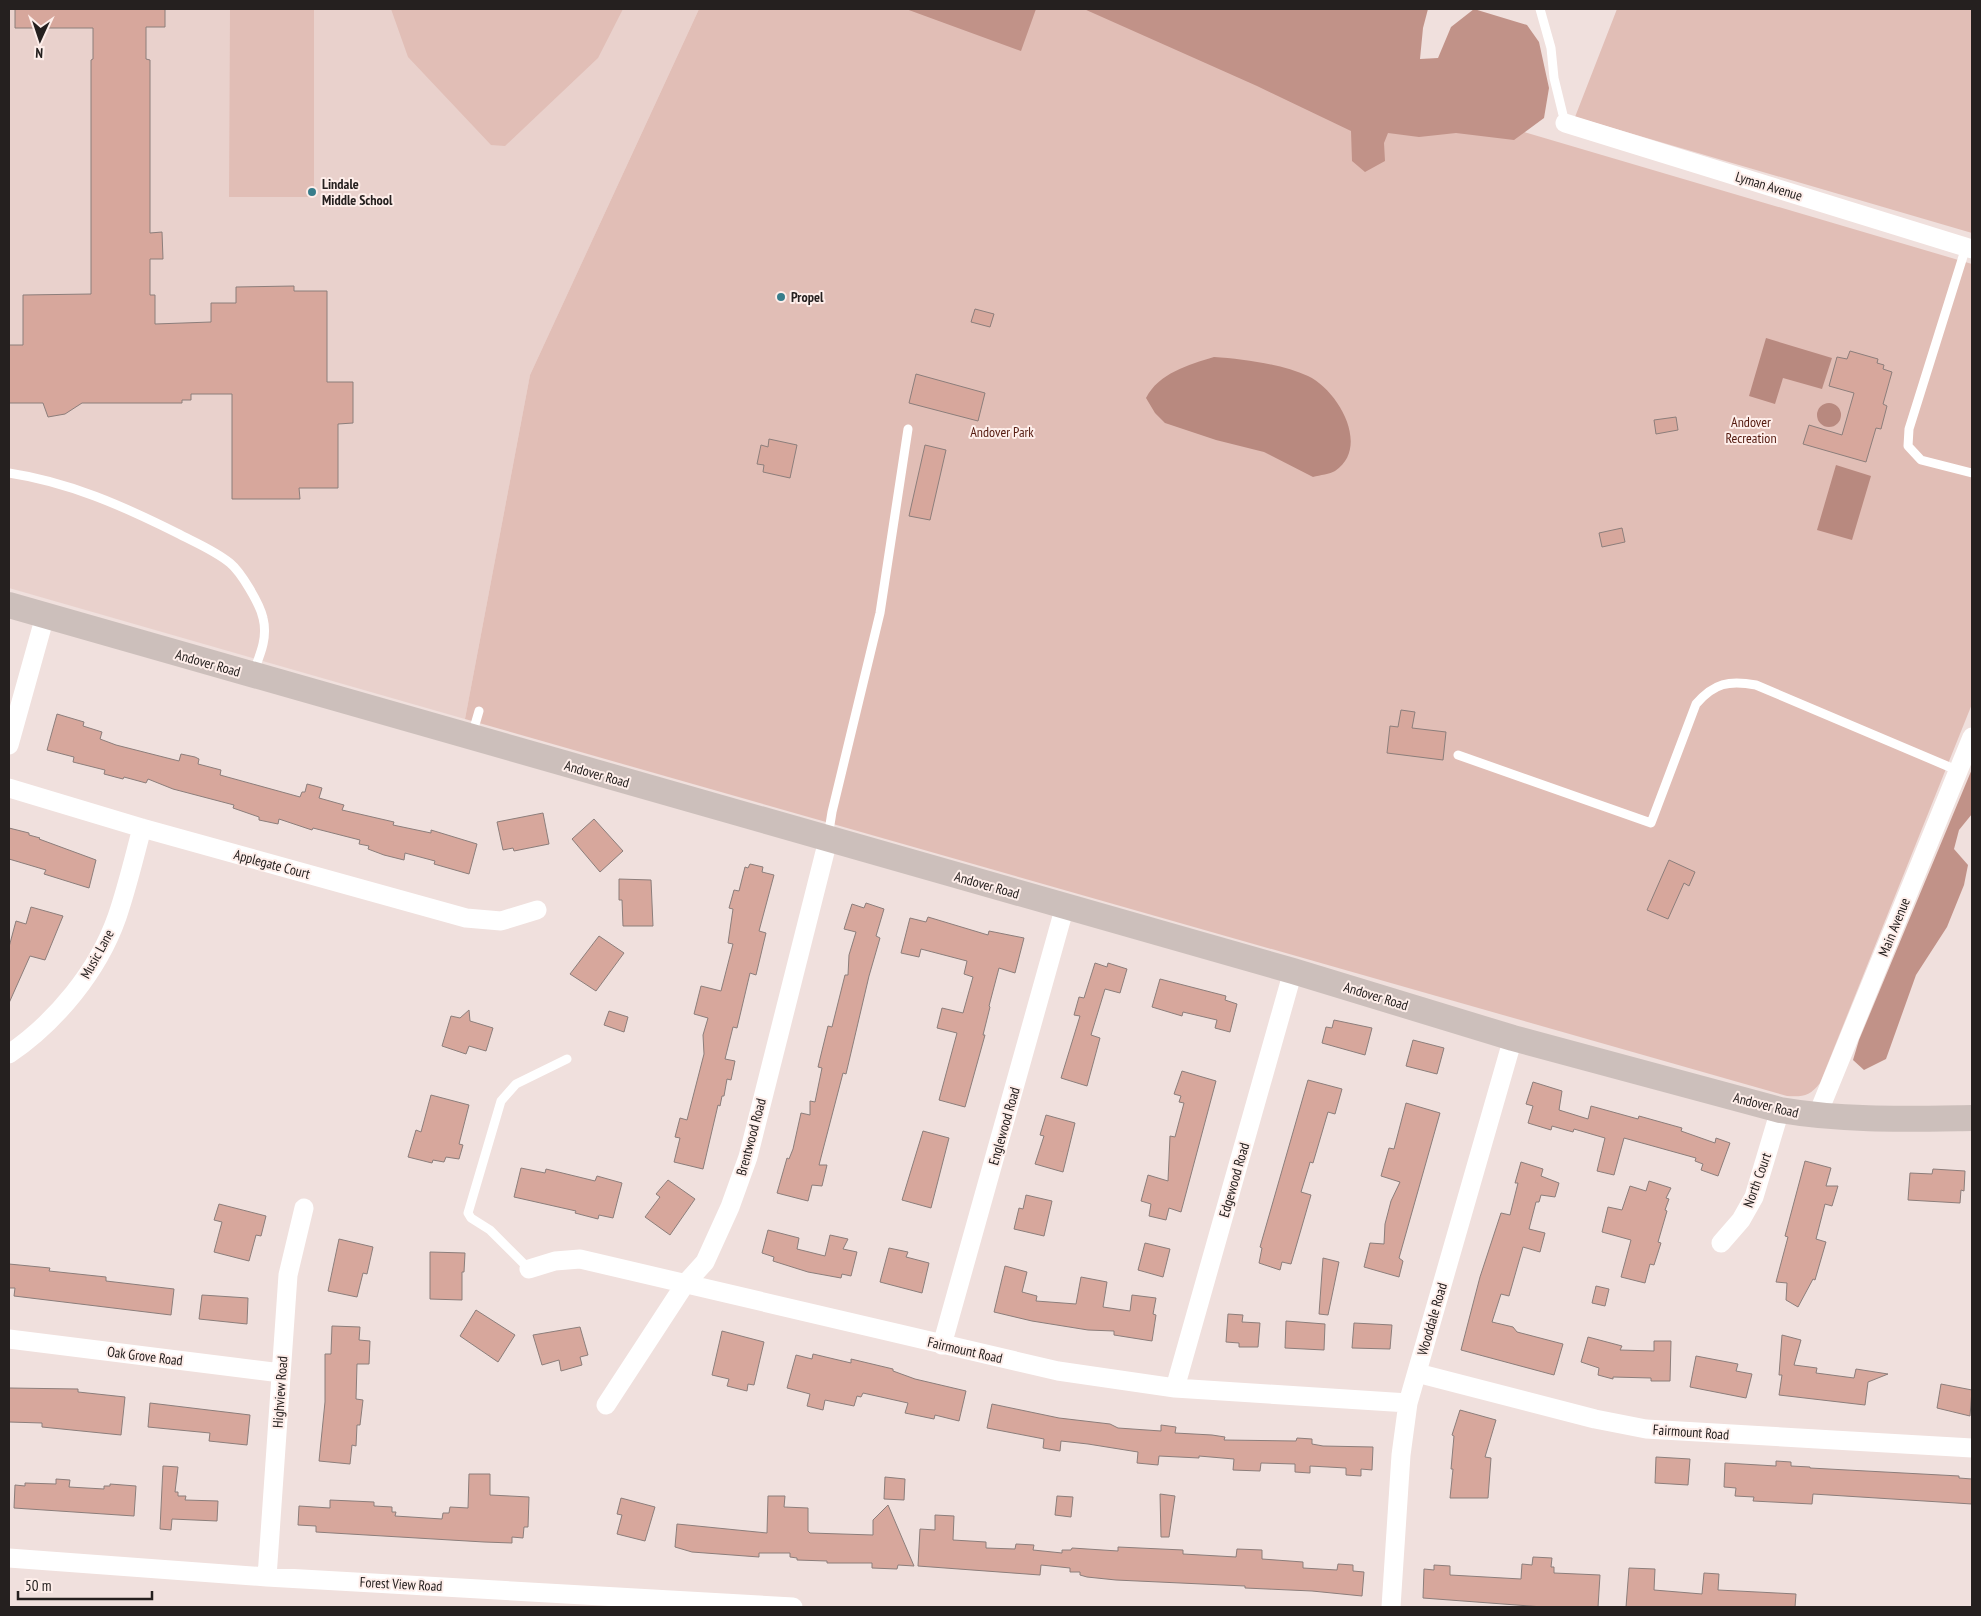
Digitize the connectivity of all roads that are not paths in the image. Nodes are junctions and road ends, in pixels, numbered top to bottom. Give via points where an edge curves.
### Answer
1 (1540, 9) edge
2 (1565, 123) joint
3 (1969, 248) edge
4 (908, 429) dead end
5 (9, 473) edge
6 (1972, 473) edge
7 (9, 605) edge
8 (45, 616) junction
9 (252, 676) junction
10 (479, 711) dead end
11 (1972, 737) edge
12 (471, 738) junction
13 (9, 744) edge
14 (1458, 755) dead end
15 (1959, 771) junction
16 (9, 788) edge
17 (142, 828) junction
18 (828, 840) junction
19 (1065, 906) junction
20 (537, 910) dead end
21 (1292, 971) junction
22 (1513, 1038) junction
23 (9, 1054) edge
24 (567, 1058) dead end
25 (1780, 1110) junction
26 (1817, 1116) junction
27 (1972, 1118) edge
28 (304, 1208) dead end
29 (1721, 1243) dead end
30 (528, 1269) joint
31 (685, 1284) junction
32 (9, 1339) edge
33 (942, 1345) junction
34 (281, 1373) junction
35 (1417, 1373) junction
36 (1175, 1388) junction
37 (1408, 1403) junction
38 (606, 1404) dead end
39 (1972, 1448) edge
40 (9, 1558) edge
41 (268, 1577) junction
42 (793, 1607) edge
43 (1390, 1607) edge

1 - 2 lane
2 - 3 street, Lyman Avenue
3 - 6 lane via 1908,428 1908,446 1921,460
4 - 18 lane via 880,613
5 - 9 lane via 64,485 126,507 231,564 251,592 263,617 263,647
7 - 8 street, Andover Road
8 - 9 street, Andover Road
8 - 13 street
9 - 12 street, Andover Road
10 - 12 lane
11 - 15 street, Main Avenue
12 - 18 street, Andover Road
14 - 15 lane via 1651,823 1696,704 1707,691 1740,682 1756,685
15 - 26 street, Main Avenue
16 - 17 street, Applegate Court
17 - 20 street, Applegate Court via 466,918 501,921
17 - 23 street, Music Lane via 116,919 89,973 60,1009
18 - 19 street, Andover Road
18 - 31 street, Brentwood Road via 748,1157 705,1262
19 - 21 street, Andover Road
19 - 33 street, Englewood Road
21 - 22 street, Andover Road
21 - 36 street, Edgewood Road
22 - 25 street, Andover Road
22 - 35 street, Wooddale Road
24 - 30 lane via 516,1084 501,1101 468,1212
25 - 26 street, Andover Road
25 - 29 street, North Court via 1754,1197 1741,1220
26 - 27 street, Andover Road
28 - 34 street, Highview Road via 288,1275
30 - 31 street, Fairmount Road via 555,1261 580,1259
31 - 33 street, Fairmount Road
31 - 38 street, Brentwood Road
32 - 34 street, Oak Grove Road
33 - 36 street, Fairmount Road via 1058,1370
34 - 41 street, Highview Road
35 - 37 street, Wooddale Road
35 - 39 street, Fairmount Road via 1646,1429
36 - 37 street, Fairmount Road
37 - 43 street, Wooddale Road via 1400,1455
40 - 41 street, Forest View Road
41 - 42 street, Forest View Road

